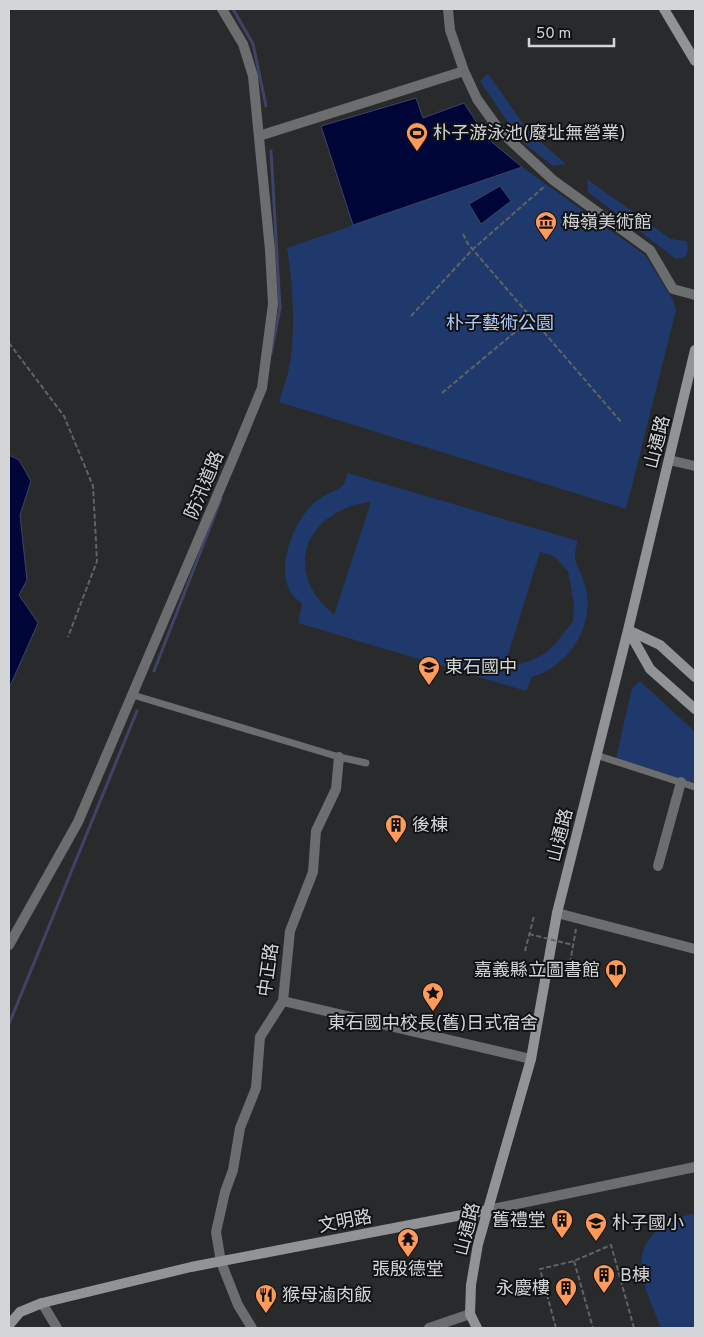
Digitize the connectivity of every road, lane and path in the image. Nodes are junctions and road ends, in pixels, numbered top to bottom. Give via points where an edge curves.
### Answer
1 (222, 9) edge
2 (448, 9) edge
3 (664, 9) edge
4 (695, 61) edge
5 (464, 71) junction
6 (259, 136) junction
7 (553, 180) junction
8 (463, 234) dead end
9 (473, 249) junction
10 (695, 295) edge
11 (412, 316) dead end
12 (532, 318) junction
13 (9, 343) edge
14 (695, 350) edge
15 (442, 393) dead end
16 (622, 423) dead end
17 (669, 460) junction
18 (695, 466) edge
19 (628, 630) junction
20 (68, 637) dead end
21 (695, 676) edge
22 (133, 695) junction
23 (695, 709) edge
24 (596, 756) junction
25 (339, 757) junction
26 (366, 763) dead end
27 (682, 782) junction
28 (695, 787) edge
29 (658, 866) dead end
30 (557, 913) junction
31 (534, 916) dead end
32 (576, 929) dead end
33 (529, 934) junction
34 (573, 944) junction
35 (9, 945) edge
36 (695, 949) edge
37 (525, 951) dead end
38 (570, 963) dead end
39 (284, 1001) junction
40 (531, 1059) junction
41 (695, 1167) edge
42 (488, 1210) junction
43 (574, 1261) junction
44 (221, 1262) junction
45 (42, 1303) junction
46 (470, 1314) junction
47 (10, 1322) edge
48 (57, 1328) edge
49 (252, 1328) edge
50 (429, 1328) edge
51 (476, 1328) edge
52 (556, 1328) edge
53 (593, 1328) edge
54 (634, 1328) edge

1 - 6 street, 防汛道路 via 243,44 253,76
2 - 5 street via 450,30
3 - 4 main road
5 - 6 street
5 - 7 street via 477,99 500,131
6 - 22 street, 防汛道路 via 273,304 262,388
7 - 9 path
7 - 10 street via 650,250 673,289
8 - 9 path
9 - 11 path
9 - 12 path
12 - 15 path
12 - 16 path
13 - 20 path via 64,416 93,486 97,561
14 - 17 main road, 山通路
17 - 18 street
17 - 19 main road, 山通路
19 - 21 main road via 660,645
19 - 23 main road via 650,668
19 - 24 main road, 山通路
22 - 25 lane
22 - 35 street, 防汛道路 via 78,822
24 - 27 lane
24 - 30 main road, 山通路
25 - 26 lane
25 - 39 street, 中正路 via 336,789 316,831 314,872 290,931
27 - 28 lane
27 - 29 street
30 - 36 street
30 - 40 main road, 山通路
31 - 33 path
32 - 34 path
33 - 34 path, bridge
33 - 37 path
34 - 38 path
39 - 40 street
39 - 44 street, 中正路 via 260,1037 256,1088 240,1128 233,1170 216,1232
40 - 42 main road, 山通路
41 - 42 street, 文明路
42 - 44 main road, 文明路
42 - 46 main road, 山通路 via 478,1244
43 - 52 path via 540,1269
43 - 53 path
43 - 54 path via 610,1245
44 - 45 main road, 文明路
44 - 49 street, 中正路 via 238,1305
45 - 47 main road, 文明路 via 20,1312
45 - 48 street
46 - 50 street
46 - 51 main road, 山通路

